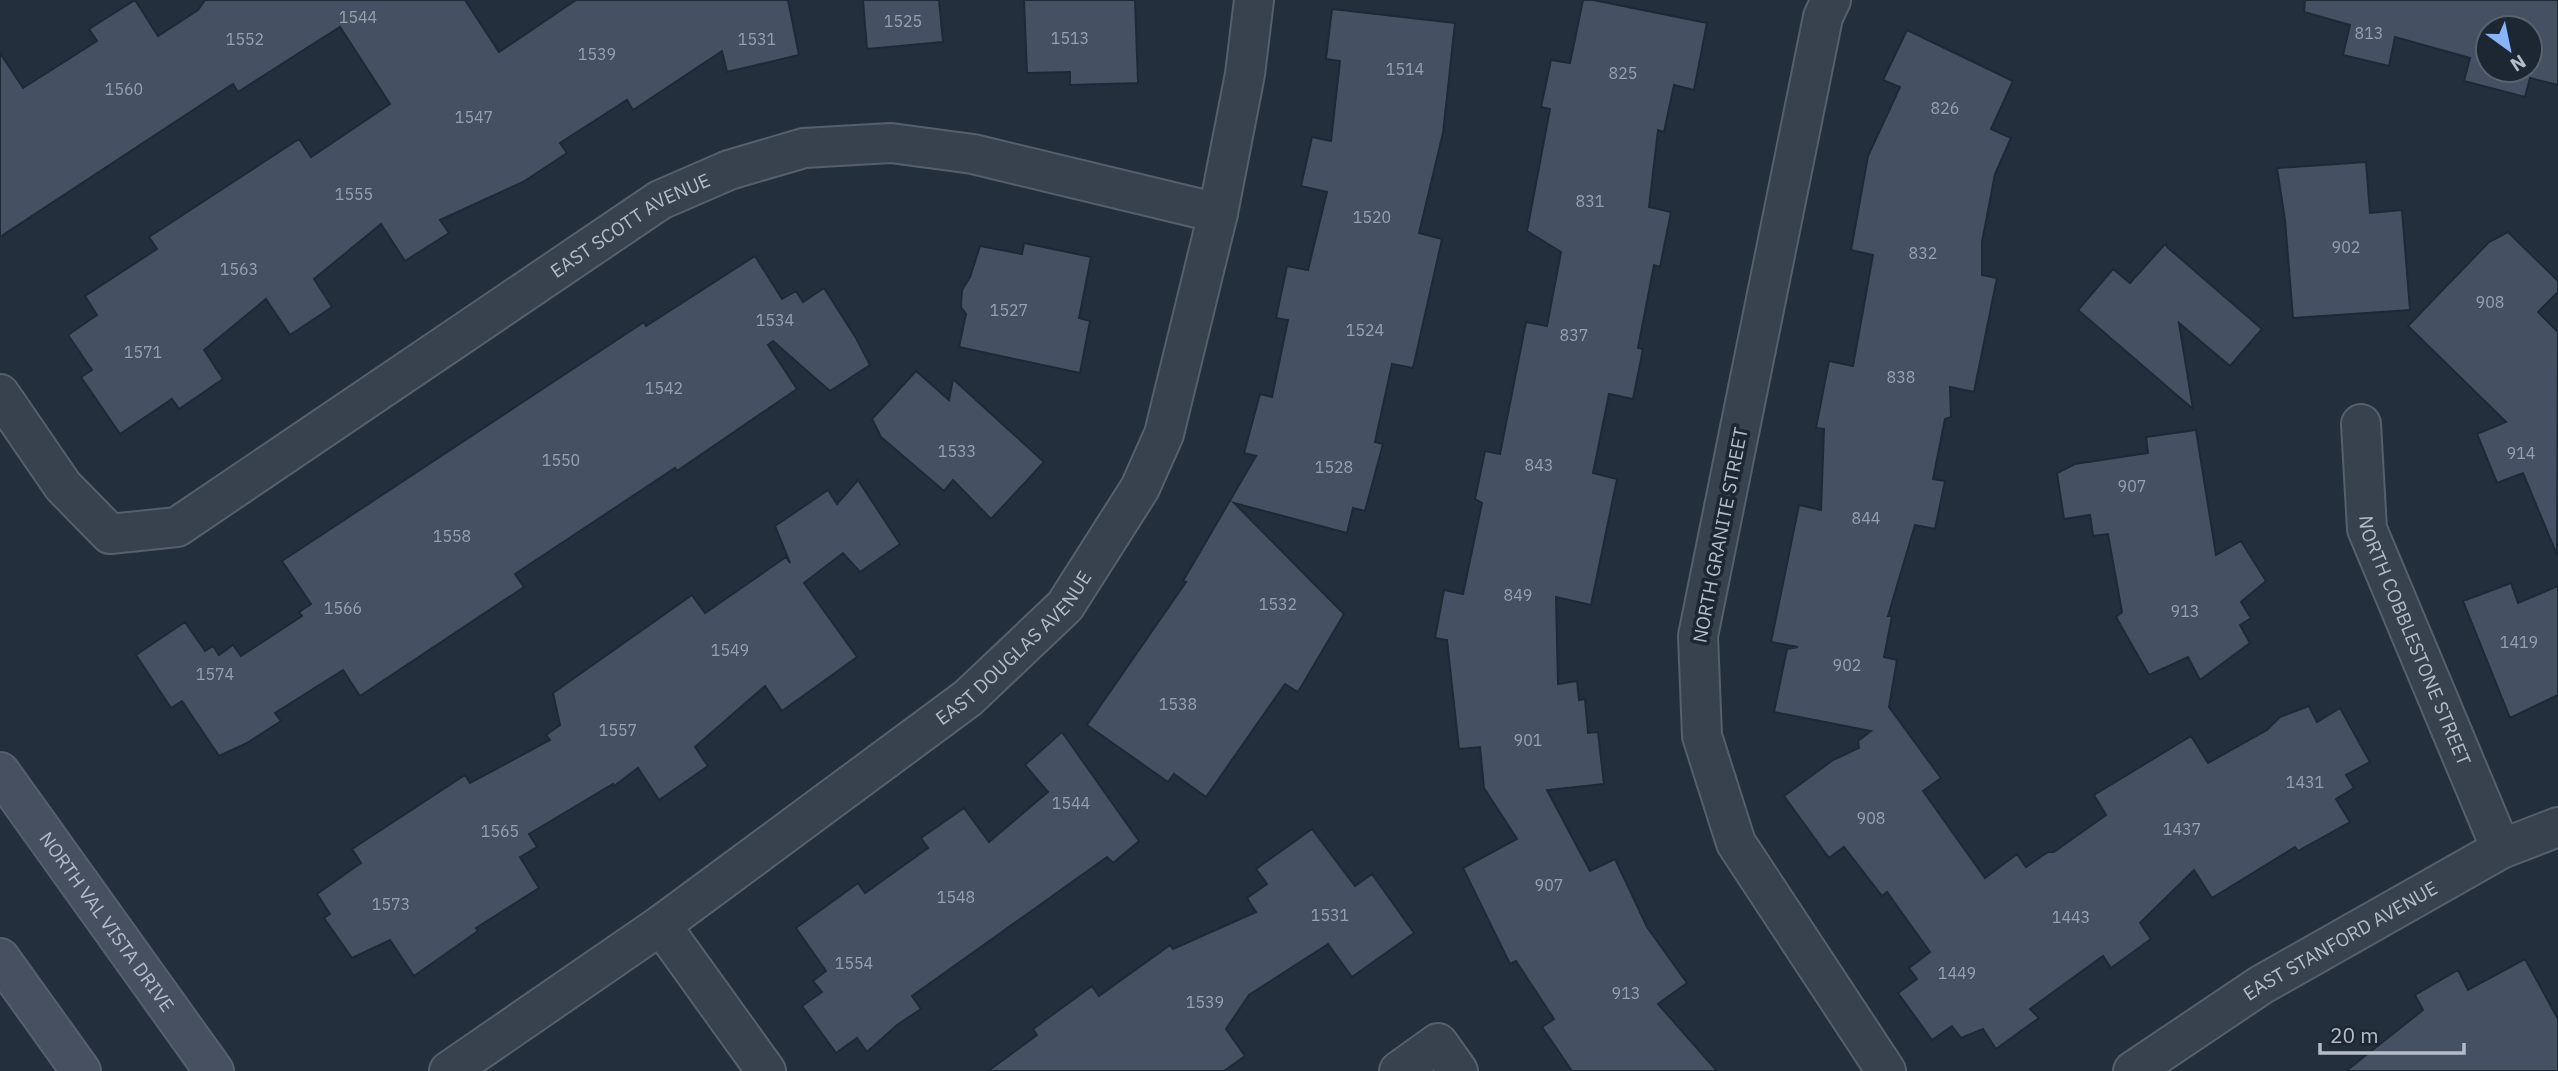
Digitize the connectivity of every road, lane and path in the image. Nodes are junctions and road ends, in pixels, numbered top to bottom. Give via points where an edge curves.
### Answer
1 (1254, 0) edge
2 (1831, 0) edge
3 (1218, 213) junction
4 (0, 394) edge
5 (2361, 424) dead end
6 (0, 772) edge
7 (2558, 827) edge
8 (2501, 849) junction
9 (661, 925) junction
10 (0, 958) edge
11 (1448, 1057) edge
12 (81, 1071) edge
13 (214, 1071) edge
14 (449, 1071) edge
15 (766, 1071) edge
16 (1399, 1071) edge
17 (1886, 1071) edge
18 (2133, 1071) edge

1 - 3 street, EAST DOUGLAS AVENUE via 1245,75
2 - 17 street, NORTH GRANITE STREET via 1823,17 1698,636 1702,736 1737,843
3 - 4 street, EAST SCOTT AVENUE via 973,154 891,143 804,148 729,170 660,200 177,527 110,534 63,486
3 - 9 street, EAST DOUGLAS AVENUE via 1164,433 1140,488 1065,606 968,698
5 - 8 street, NORTH COBBLESTONE STREET via 2367,528
6 - 13 main road, NORTH VAL VISTA DRIVE
7 - 8 street, EAST STANFORD AVENUE
8 - 18 street, EAST STANFORD AVENUE via 2261,985
9 - 14 street, EAST DOUGLAS AVENUE
9 - 15 street
10 - 12 main road
11 - 16 street

